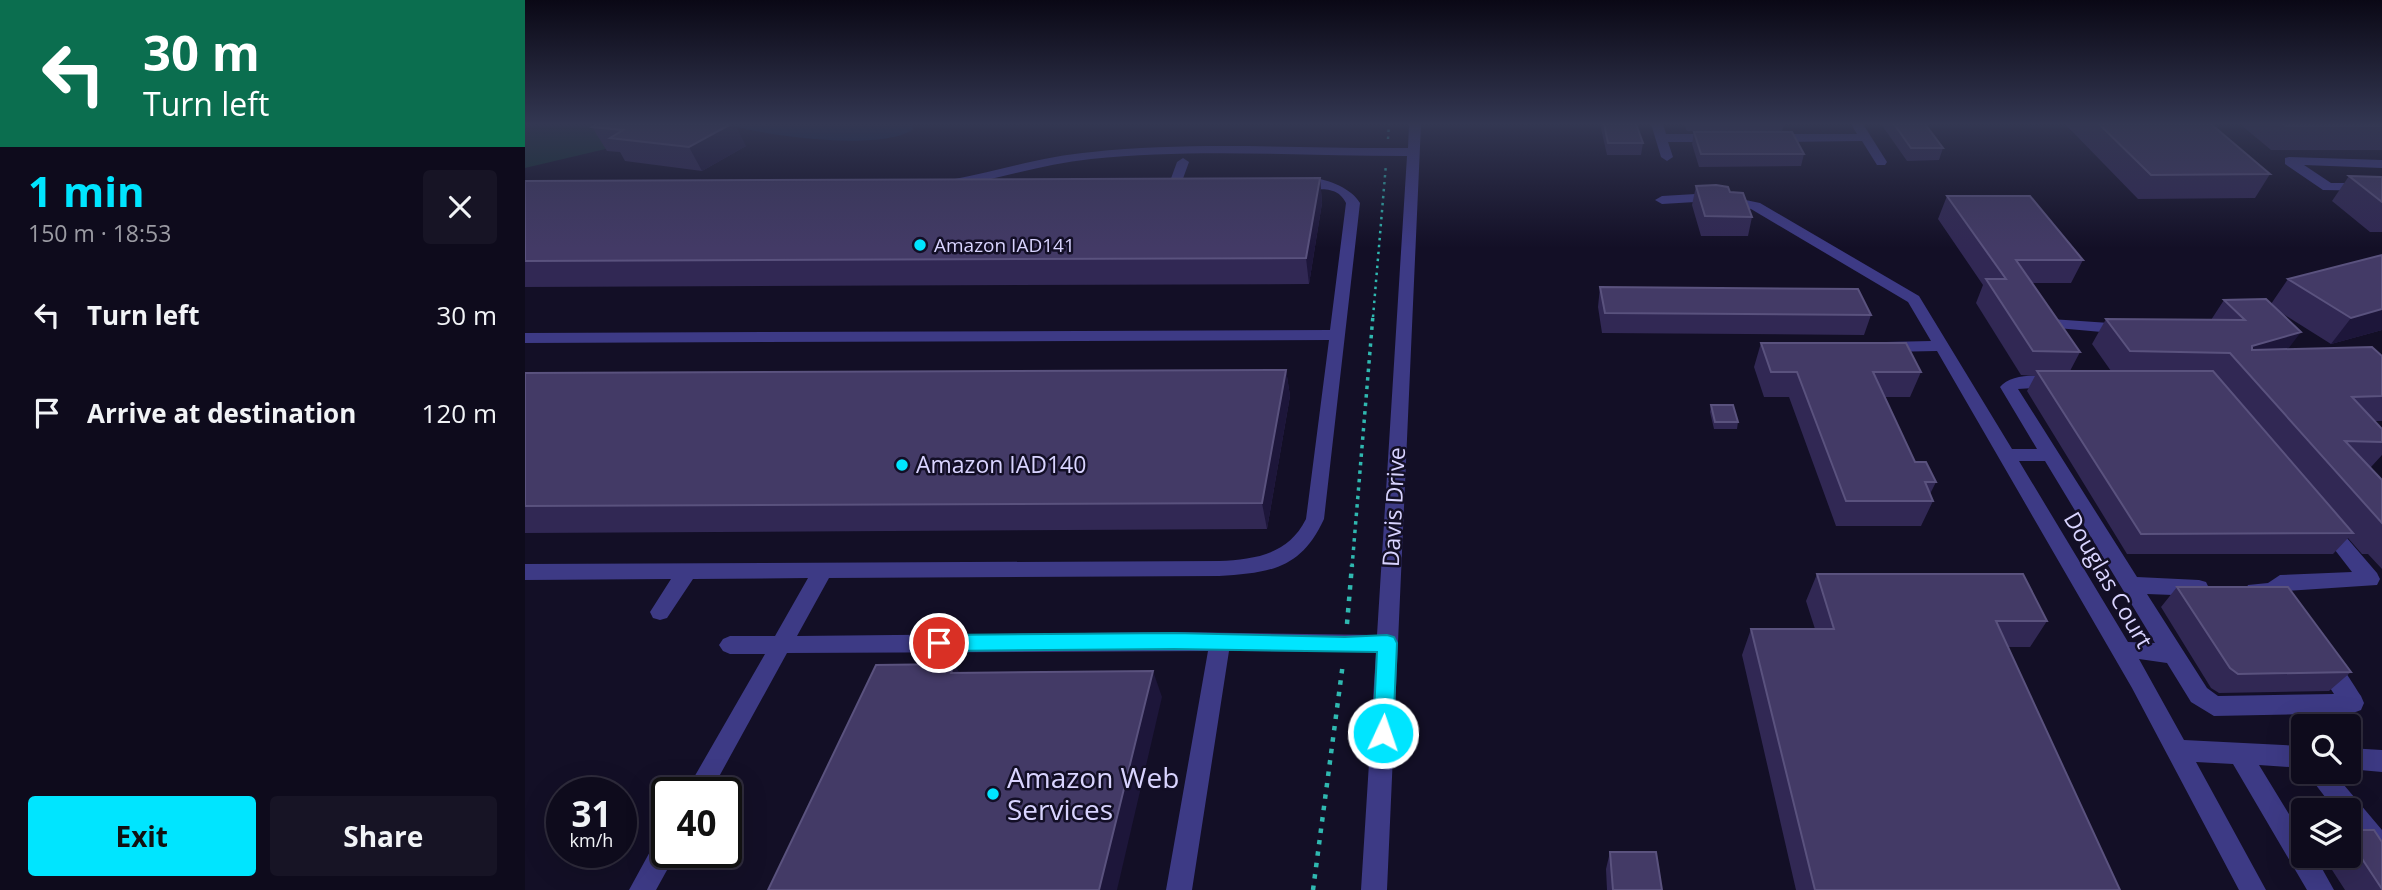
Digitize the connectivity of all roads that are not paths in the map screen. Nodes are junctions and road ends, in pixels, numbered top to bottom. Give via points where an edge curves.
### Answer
1 (1042, 166) edge
2 (1182, 166) edge
3 (1412, 166) edge
4 (2296, 166) edge
5 (1175, 184) edge
6 (1281, 184) edge
7 (1012, 185) edge
8 (2382, 187) edge
9 (1663, 200) dead end
10 (2051, 324) edge
11 (2140, 330) edge
12 (1338, 335) junction
13 (525, 338) edge
14 (1942, 346) junction
15 (1863, 347) edge
16 (2074, 382) edge
17 (2006, 455) junction
18 (2052, 455) junction
19 (2318, 517) edge
20 (823, 571) junction
21 (525, 572) edge
22 (687, 572) junction
23 (2132, 585) junction
24 (2273, 591) junction
25 (660, 612) dead end
26 (2288, 614) edge
27 (1220, 643) junction
28 (1387, 643) junction
29 (781, 644) junction
30 (730, 645) dead end
31 (2313, 647) edge
32 (2122, 651) junction
33 (2175, 655) junction
34 (2177, 750) junction
35 (2239, 753) junction
36 (2291, 756) edge
37 (2361, 760) edge
38 (2382, 761) edge
39 (706, 777) edge
40 (2328, 784) edge
41 (2382, 849) edge
42 (654, 868) edge
43 (642, 890) edge
44 (1179, 890) edge
45 (1374, 890) edge
46 (2253, 890) edge
47 (2321, 890) edge

1 - 7 street via 946,185
2 - 5 street
3 - 28 street, Davis Drive
4 - 8 street via 2329,187
6 - 12 street via 1335,187 1351,197
9 - 14 street, Douglas Court via 1712,197 1755,206 1914,299
10 - 11 street
12 - 13 street
12 - 20 street via 1315,519 1311,534 1282,557 1265,564 1203,569
14 - 15 street
14 - 17 street, Douglas Court
16 - 18 street via 2022,382 2008,387
17 - 18 street
17 - 32 street, Douglas Court
18 - 23 street
19 - 24 street via 2370,579 2280,583
20 - 22 street
20 - 29 street
21 - 22 street
22 - 25 street
23 - 24 street
23 - 33 street
24 - 26 street
27 - 28 street
27 - 29 street
27 - 44 street
28 - 45 street, Davis Drive
29 - 30 street
29 - 39 street
31 - 33 street via 2353,703 2214,706 2199,695
32 - 33 street
32 - 34 street, Douglas Court
34 - 35 street
34 - 46 street, Douglas Court
35 - 36 street
35 - 47 street
37 - 38 street
40 - 41 street
42 - 43 street

